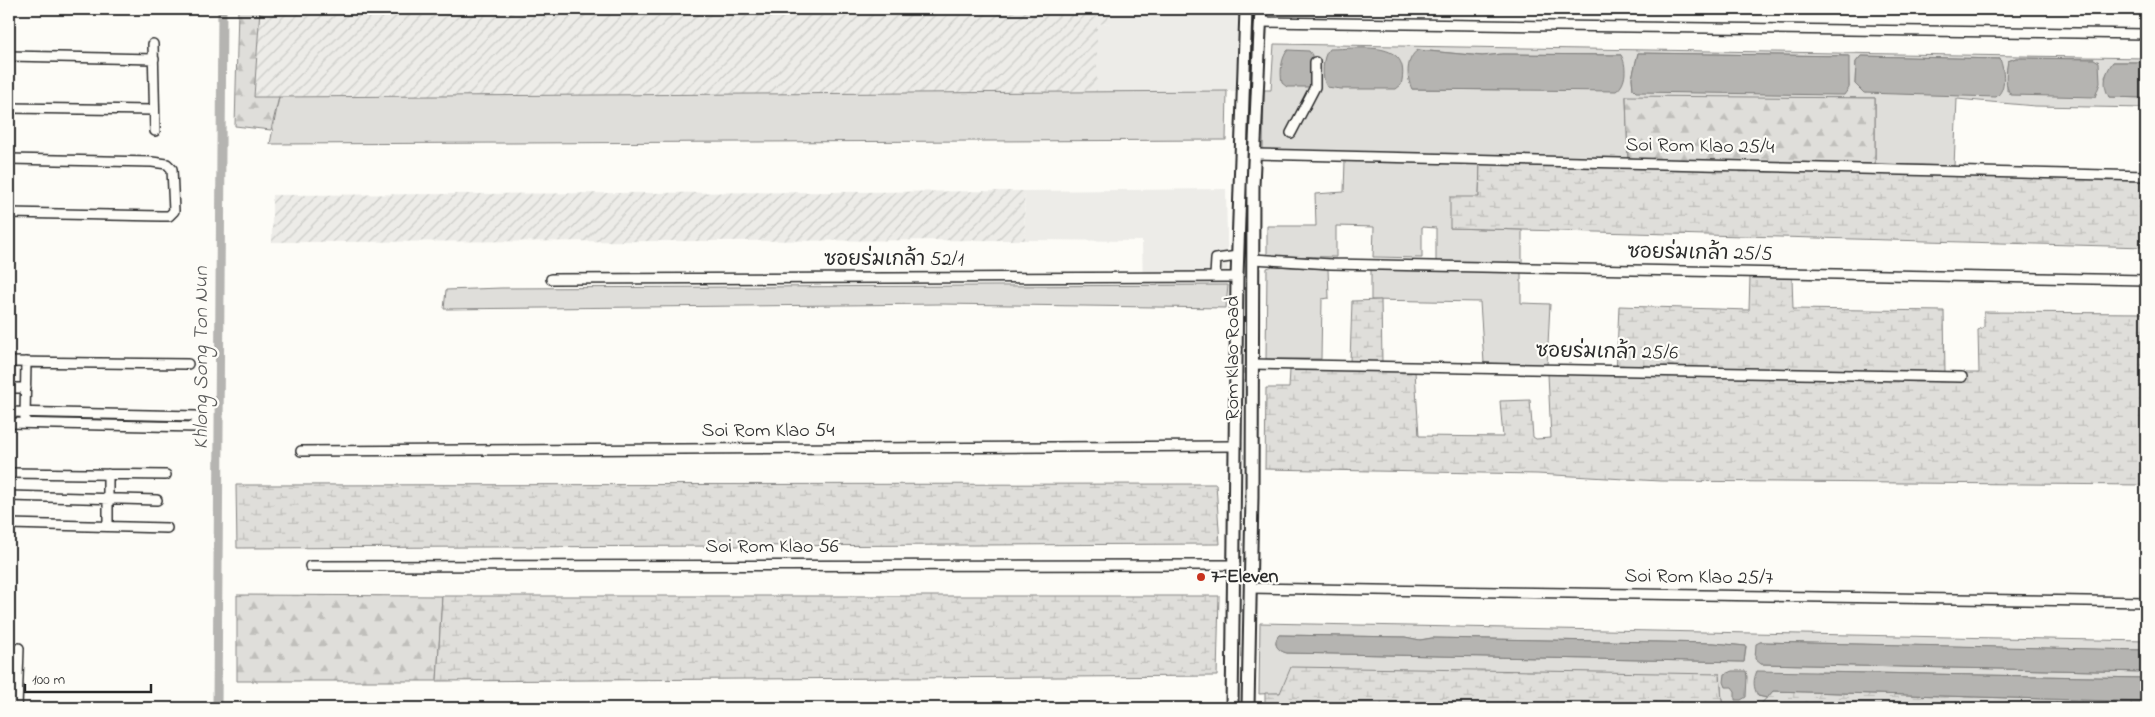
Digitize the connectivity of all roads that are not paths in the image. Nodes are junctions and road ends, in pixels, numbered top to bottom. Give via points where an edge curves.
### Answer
1 (1246, 9) edge
2 (1262, 9) edge
3 (1261, 22) junction
4 (2146, 34) edge
5 (153, 44) dead end
6 (9, 56) edge
7 (154, 59) junction
8 (1315, 62) dead end
9 (9, 108) edge
10 (153, 110) junction
11 (155, 131) dead end
12 (1291, 133) dead end
13 (1254, 154) junction
14 (9, 160) edge
15 (2146, 176) edge
16 (9, 213) edge
17 (1238, 256) junction
18 (1253, 260) junction
19 (1215, 276) junction
20 (1237, 277) junction
21 (551, 279) dead end
22 (2146, 280) edge
23 (9, 362) edge
24 (26, 362) junction
25 (188, 364) dead end
26 (1252, 364) junction
27 (1962, 377) dead end
28 (9, 388) edge
29 (26, 388) junction
30 (9, 412) edge
31 (26, 413) junction
32 (9, 423) edge
33 (25, 423) junction
34 (1235, 446) junction
35 (301, 450) dead end
36 (9, 473) edge
37 (108, 474) junction
38 (166, 475) dead end
39 (9, 496) edge
40 (108, 499) junction
41 (157, 500) dead end
42 (9, 524) edge
43 (108, 526) junction
44 (167, 528) dead end
45 (1235, 565) junction
46 (310, 566) dead end
47 (1251, 588) junction
48 (2146, 602) edge
49 (19, 648) dead end
50 (13, 659) edge
51 (15, 703) edge
52 (1232, 708) edge
53 (1248, 708) edge

1 - 17 main road, Rom Klao Road
2 - 3 main road, Rom Klao Road
3 - 4 street
3 - 13 main road, Rom Klao Road
5 - 7 street
6 - 7 street
7 - 10 street
8 - 12 street via 1315,87
9 - 10 street
10 - 11 street
13 - 15 street, Soi Rom Klao 25/4
13 - 18 main road, Rom Klao Road
14 - 16 street via 167,164 172,169 174,211 169,216
17 - 19 street via 1216,258
17 - 20 main road, Rom Klao Road
18 - 22 street, ซอยร่มเกล้า 25/5
18 - 26 main road, Rom Klao Road
19 - 20 street, ซอยร่มเกล้า 52/1
19 - 21 street, ซอยร่มเกล้า 52/1
20 - 34 main road, Rom Klao Road
23 - 24 street
24 - 25 street
24 - 29 street
26 - 27 street, ซอยร่มเกล้า 25/6
26 - 47 main road, Rom Klao Road
28 - 29 street
29 - 31 street
30 - 31 street
31 - 33 street
31 - 33 street via 196,416 196,427
32 - 33 street
34 - 35 street, Soi Rom Klao 54
34 - 45 main road, Rom Klao Road
36 - 37 street
37 - 38 street
37 - 40 street
39 - 40 street
40 - 41 street
40 - 43 street
42 - 43 street
43 - 44 street
45 - 46 street, Soi Rom Klao 56
45 - 52 main road, Rom Klao Road
47 - 48 street, Soi Rom Klao 25/7
47 - 53 main road, Rom Klao Road
49 - 50 street
50 - 51 street

